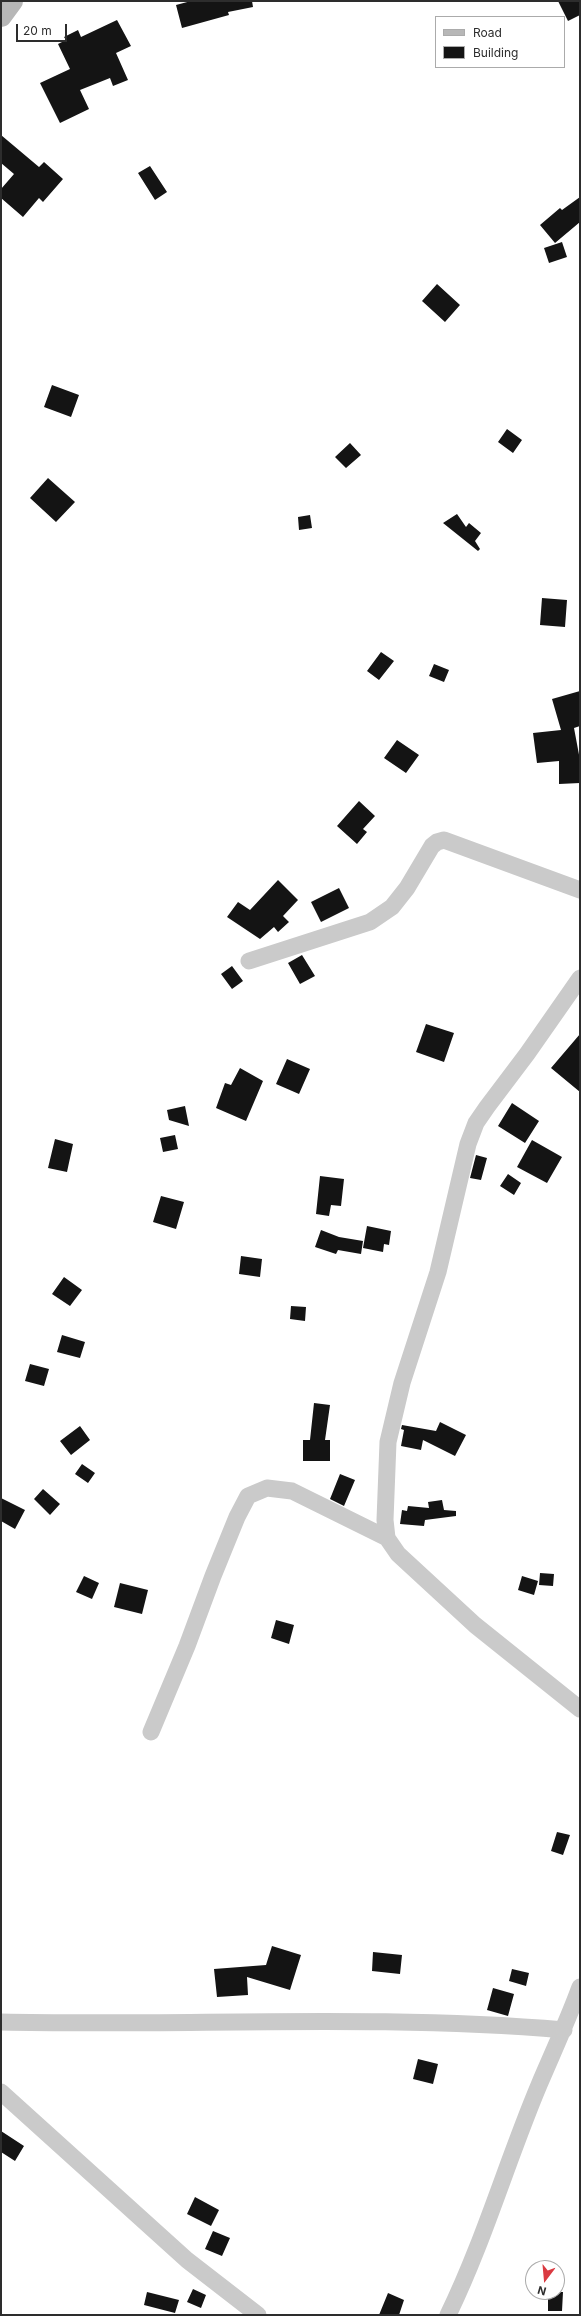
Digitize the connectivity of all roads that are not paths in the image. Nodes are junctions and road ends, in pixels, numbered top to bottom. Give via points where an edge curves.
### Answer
1 (12, 1) edge
2 (1, 16) edge
3 (580, 890) edge
4 (249, 962) dead end
5 (580, 978) edge
6 (387, 1538) junction
7 (580, 1709) edge
8 (151, 1732) dead end
9 (580, 1987) edge
10 (1, 2022) edge
11 (564, 2030) junction
12 (1, 2092) edge
13 (258, 2315) edge
14 (448, 2315) edge

1 - 2 street
3 - 4 street via 444,840 432,846 392,907 370,922
5 - 6 street via 476,1123 468,1144 438,1272 402,1383 388,1442 385,1482
6 - 7 street via 398,1554 474,1625
6 - 8 street via 292,1490 267,1488 248,1496
9 - 11 street
10 - 11 street via 437,2022 485,2023
11 - 14 street via 539,2085
12 - 13 street via 187,2260

